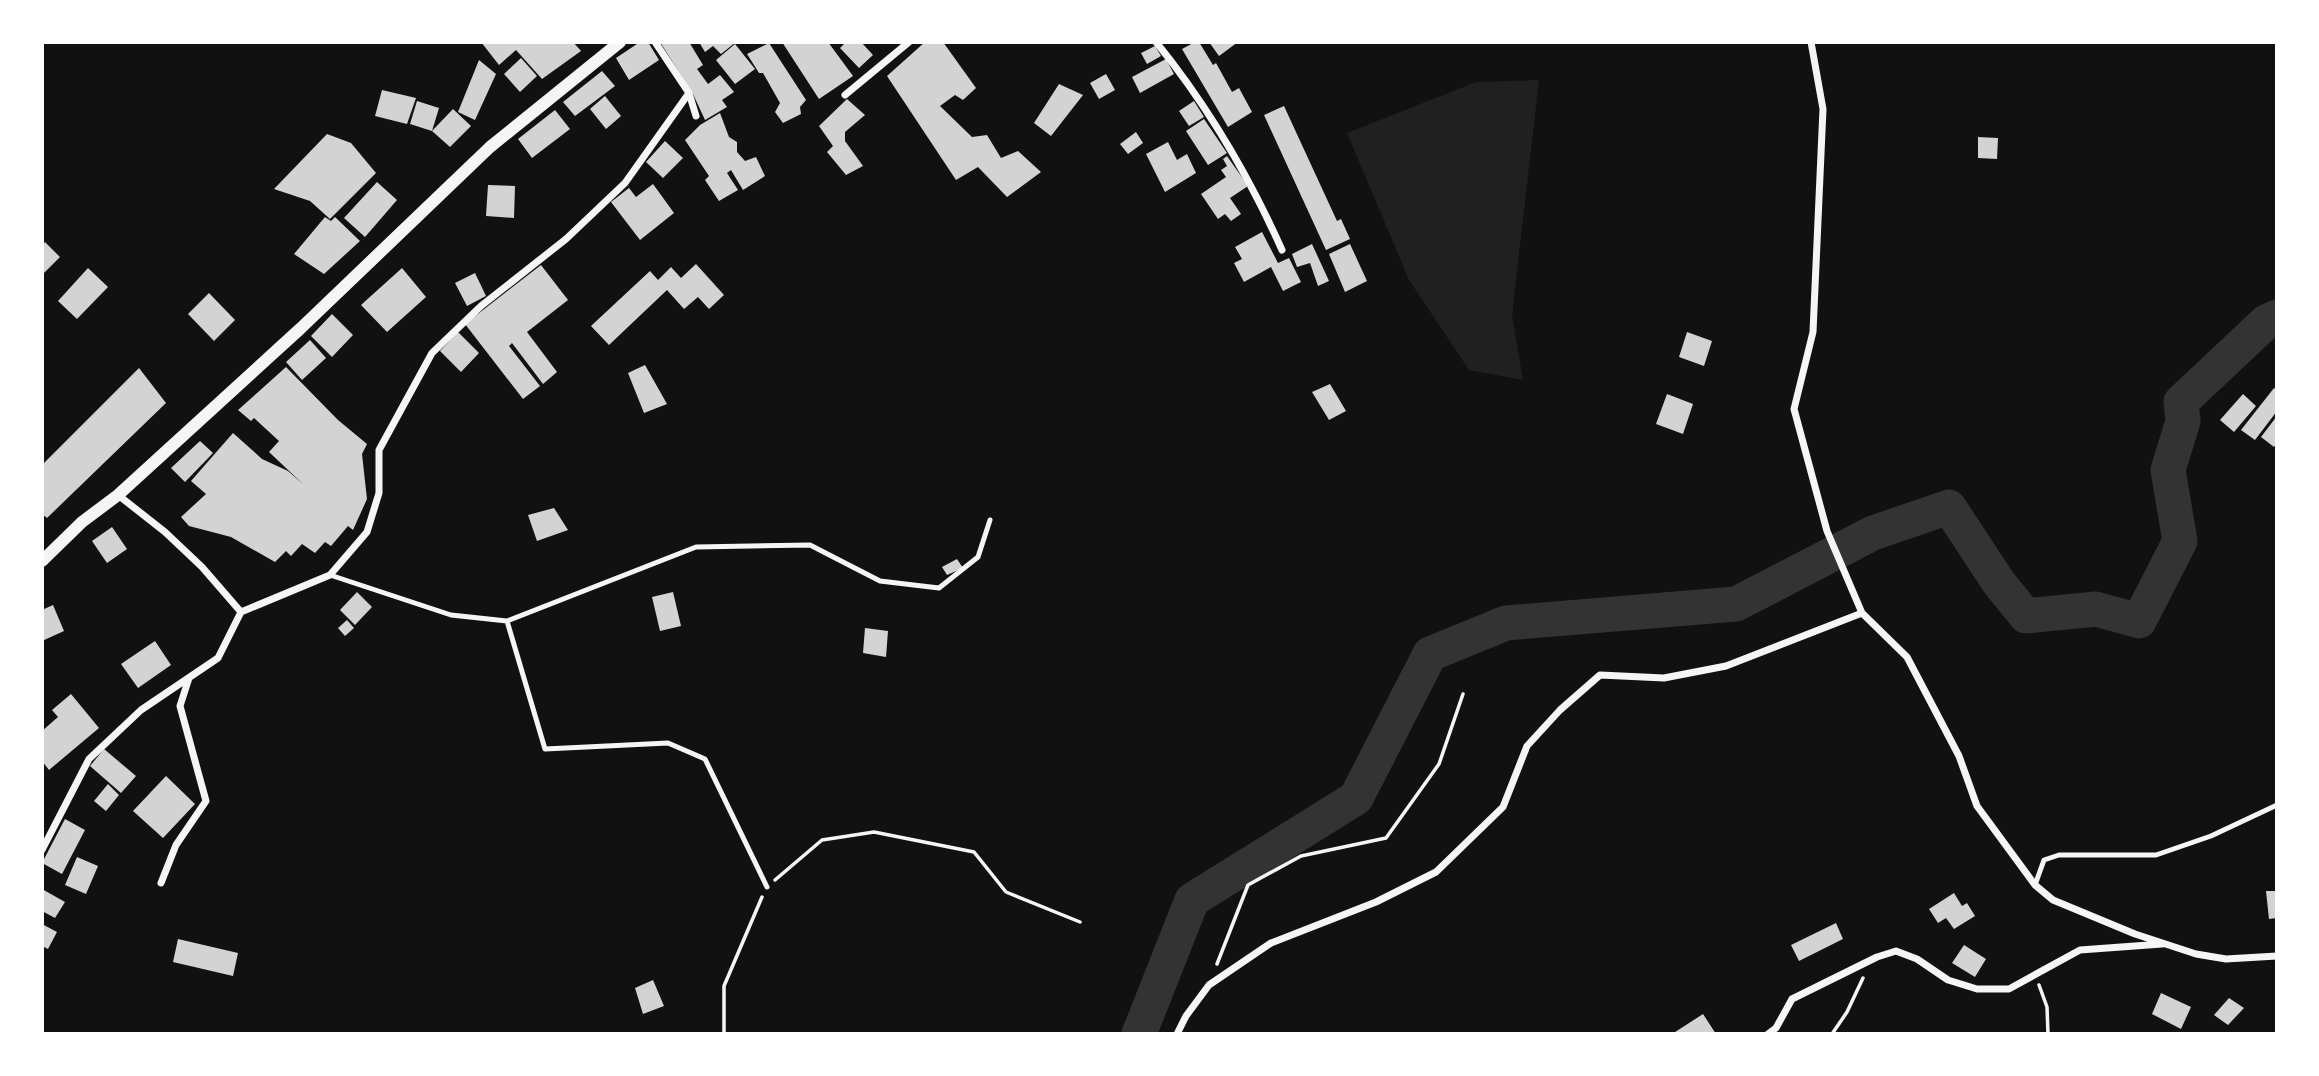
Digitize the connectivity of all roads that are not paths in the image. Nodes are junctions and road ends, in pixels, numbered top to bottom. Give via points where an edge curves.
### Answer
1 (620, 42) edge
2 (655, 42) edge
3 (909, 42) edge
4 (1156, 42) edge
5 (1811, 42) edge
6 (689, 93) junction
7 (845, 95) dead end
8 (696, 116) dead end
9 (1282, 250) dead end
10 (118, 495) junction
11 (990, 520) dead end
12 (42, 561) edge
13 (330, 575) junction
14 (241, 612) junction
15 (1862, 613) junction
16 (507, 621) junction
17 (190, 677) junction
18 (2277, 805) edge
19 (42, 849) edge
20 (161, 883) dead end
21 (2035, 886) junction
22 (766, 887) road end
23 (2168, 943) junction
24 (2277, 956) edge
25 (1177, 1034) edge
26 (1768, 1034) edge

1 - 10 street via 490,147
2 - 6 street
3 - 7 street
4 - 9 street via 1255,189
5 - 15 street via 1823,109 1812,332 1794,409 1827,531
6 - 8 street
6 - 13 street via 625,184 432,352 379,450 379,493 367,532
10 - 12 street
10 - 14 street via 193,558
11 - 16 lane via 978,557 939,588 880,581 810,545 696,547
13 - 14 street
13 - 16 lane via 452,615
14 - 17 street via 218,658
15 - 21 street via 1907,657 1954,745 1977,806
15 - 25 street via 1726,666 1664,678 1600,675 1527,746 1503,807 1436,872 1376,902 1271,943 1209,985
16 - 22 lane via 545,749 668,743 705,759
17 - 19 street via 141,710 89,759
17 - 20 street via 180,706 206,801 176,845
18 - 21 lane via 2157,855 2071,855 2043,860
21 - 23 street via 2053,900
23 - 24 street via 2226,959
23 - 26 street via 2080,950 2009,989 1977,989 1896,951 1792,999

